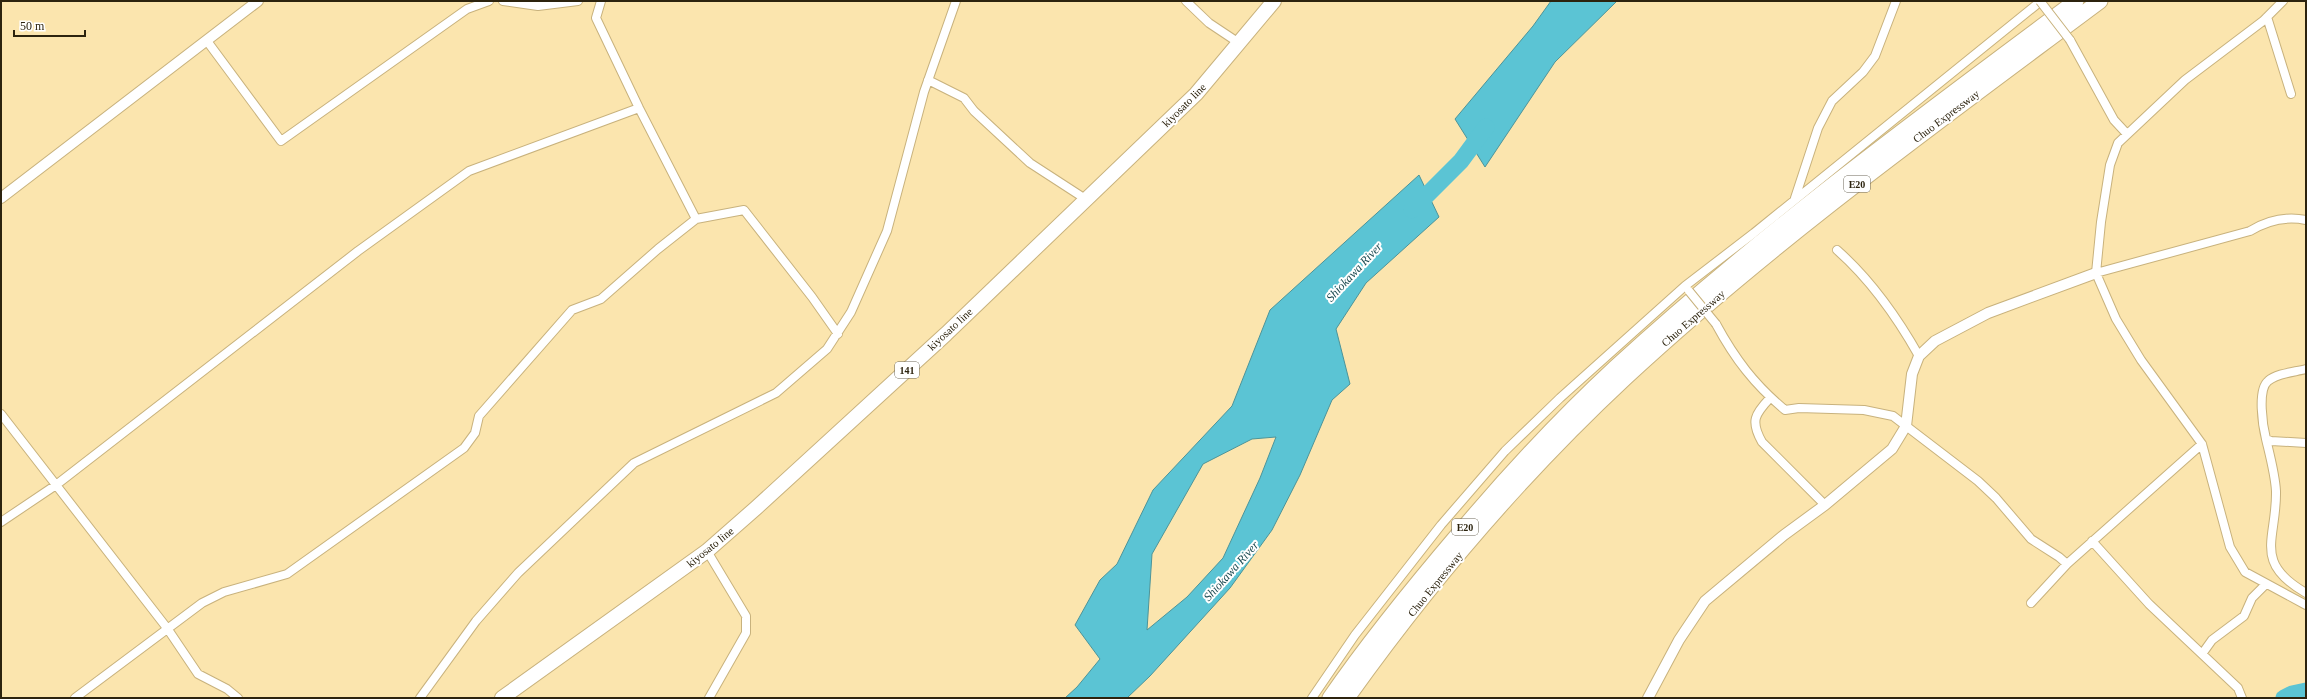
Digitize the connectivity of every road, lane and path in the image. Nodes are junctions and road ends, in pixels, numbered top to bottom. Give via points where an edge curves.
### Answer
1 (258, 1) edge
2 (489, 1) edge
3 (503, 1) edge
4 (578, 1) edge
5 (601, 1) edge
6 (956, 1) edge
7 (1186, 1) edge
8 (1274, 1) edge
9 (1896, 1) edge
10 (2040, 1) edge
11 (2076, 1) edge
12 (2100, 1) edge
13 (2283, 1) edge
14 (538, 4) edge
15 (2267, 17) junction
16 (207, 41) junction
17 (1239, 43) junction
18 (928, 80) junction
19 (2291, 94) dead end
20 (639, 108) junction
21 (2127, 134) junction
22 (1, 198) edge
23 (1795, 199) junction
24 (1088, 200) junction
25 (696, 219) junction
26 (2306, 220) edge
27 (1837, 250) dead end
28 (2096, 273) junction
29 (1687, 289) junction
30 (838, 334) junction
31 (1919, 356) junction
32 (2306, 368) edge
33 (1770, 398) junction
34 (1, 414) edge
35 (1906, 426) junction
36 (2266, 439) junction
37 (2306, 443) edge
38 (2202, 444) junction
39 (56, 485) junction
40 (1825, 505) junction
41 (1, 522) edge
42 (2092, 541) junction
43 (707, 551) junction
44 (2067, 564) junction
45 (2266, 584) junction
46 (2306, 593) edge
47 (2031, 603) dead end
48 (2306, 605) edge
49 (167, 628) junction
50 (2202, 654) junction
51 (75, 698) edge
52 (238, 698) edge
53 (420, 698) edge
54 (502, 698) edge
55 (709, 698) edge
56 (1312, 698) edge
57 (1330, 698) edge
58 (1347, 698) edge
59 (1648, 698) edge
60 (2242, 698) edge

1 - 16 street
2 - 16 street via 467,9 281,141
3 - 14 street
4 - 14 street
5 - 20 street via 596,18
6 - 18 street
7 - 17 street via 1209,22
8 - 17 highway, kiyosato line / 141
9 - 23 street via 1876,56 1832,101 1818,128
10 - 21 street, bridge via 2070,40 2114,120
10 - 23 street
11 - 57 highway, Chuo Expressway / E20 via 1763,240 1614,369 1490,496 1418,581
12 - 58 highway, Chuo Expressway / E20 via 1765,256 1624,379 1501,505 1428,590
13 - 15 street
15 - 19 street
15 - 21 street via 2185,80
16 - 22 street
17 - 24 highway, kiyosato line / 141 via 1196,94
18 - 24 street via 964,98 974,111 1030,163
18 - 30 street via 887,231
20 - 25 street
20 - 39 street via 469,171 358,251
21 - 28 street via 2118,143 2110,165
23 - 29 street
24 - 43 highway, kiyosato line / 141 via 923,355
25 - 30 street via 744,210
25 - 49 street via 601,299 572,310 479,416 475,433 464,448 287,574 224,592 202,603
26 - 28 street via 2291,217 2263,223 2250,231
27 - 31 street via 1863,275 1901,324
28 - 31 street via 1988,313 1934,341
28 - 38 street via 2116,318 2141,360
29 - 33 street, bridge via 1716,324 1732,354
29 - 56 street via 1560,398 1505,451 1441,526 1355,635
30 - 53 street via 811,365 776,393 634,463 518,573 476,621
31 - 35 street via 1912,374
32 - 36 street via 2266,382 2263,388 2262,422
33 - 35 street via 1785,410 1864,410 1892,416
33 - 40 street via 1756,415 1757,433 1762,442
34 - 39 street
35 - 40 street via 1892,449
35 - 44 street via 1978,481 2031,539
36 - 37 street
36 - 46 street via 2276,490 2270,550 2277,570
38 - 42 street
38 - 45 street via 2230,547 2245,572
39 - 41 street
39 - 49 street
40 - 59 street via 1784,535 1705,601 1679,640
42 - 44 street
42 - 50 street via 2149,604
43 - 54 highway, kiyosato line / 141
43 - 55 street via 746,616 746,633
44 - 47 street
45 - 48 street
45 - 50 street via 2252,598 2244,616 2212,640
49 - 51 street
49 - 52 street via 198,674 227,689
50 - 60 street via 2238,688

